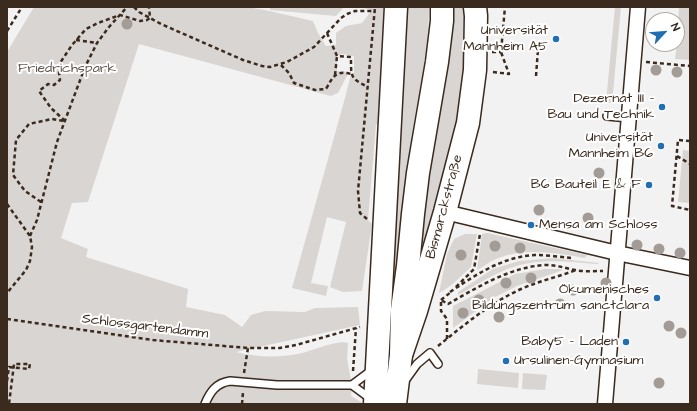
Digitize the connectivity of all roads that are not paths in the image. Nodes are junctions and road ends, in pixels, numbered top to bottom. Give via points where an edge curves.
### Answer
1 (396, 7) edge
2 (442, 7) edge
3 (475, 7) edge
4 (638, 7) edge
5 (607, 116) dead end
6 (629, 118) junction
7 (445, 212) junction
8 (617, 253) junction
9 (690, 268) edge
10 (401, 355) junction
11 (438, 364) dead end
12 (377, 366) junction
13 (352, 385) junction
14 (385, 401) edge
15 (205, 404) edge
16 (605, 404) edge

1 - 12 main road
2 - 10 main road via 437,62 415,195 402,310
3 - 7 main road, Bismarckstraße via 475,70 468,123
4 - 6 street
5 - 6 lane
6 - 8 street
7 - 8 street
7 - 10 main road, Bismarckstraße
8 - 9 street
8 - 16 street
10 - 14 main road, Bismarckstraße
11 - 14 lane via 430,354 417,364
12 - 13 lane
12 - 14 main road
13 - 14 lane
13 - 15 lane via 223,382 215,387

